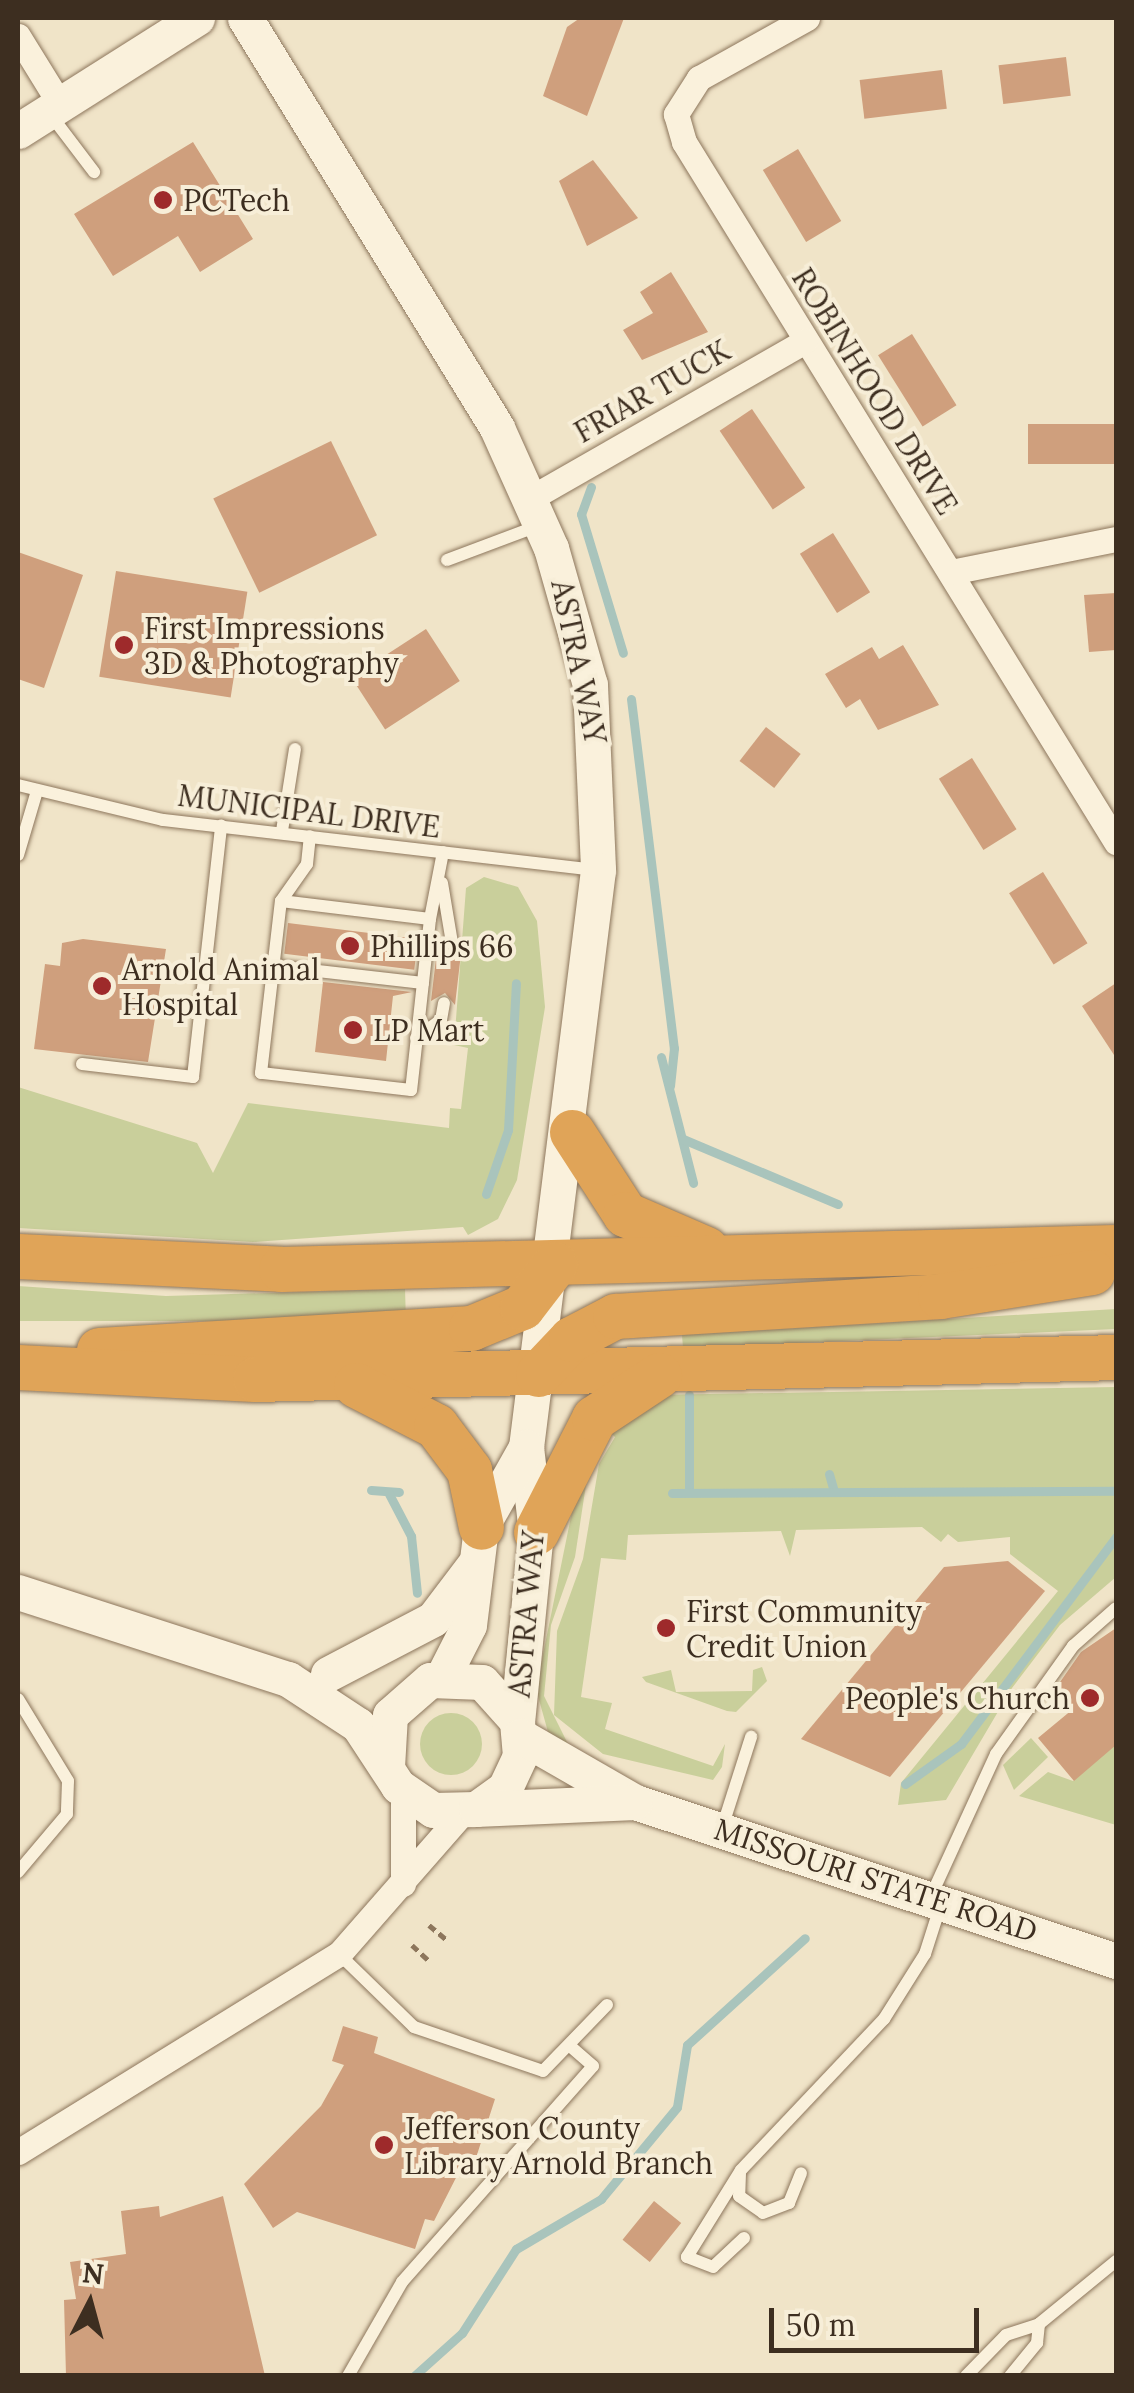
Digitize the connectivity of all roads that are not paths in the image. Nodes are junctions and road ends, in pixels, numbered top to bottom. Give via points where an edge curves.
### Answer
1 (197, 18) edge
2 (245, 18) edge
3 (808, 18) edge
4 (18, 36) edge
5 (54, 108) junction
6 (18, 131) edge
7 (94, 172) dead end
8 (805, 341) junction
9 (537, 511) junction
10 (1116, 539) edge
11 (447, 560) dead end
12 (951, 572) junction
13 (294, 749) dead end
14 (18, 785) edge
15 (37, 792) junction
16 (221, 826) junction
17 (282, 831) junction
18 (310, 836) junction
19 (1116, 842) edge
20 (443, 852) junction
21 (18, 855) edge
22 (598, 870) junction
23 (441, 880) junction
24 (281, 901) junction
25 (430, 919) junction
26 (452, 943) dead end
27 (274, 966) junction
28 (422, 982) junction
29 (444, 1004) dead end
30 (416, 1038) junction
31 (82, 1064) dead end
32 (572, 1132) junction
33 (1116, 1248) edge
34 (18, 1256) edge
35 (737, 1258) junction
36 (554, 1264) junction
37 (1116, 1268) edge
38 (18, 1356) edge
39 (1116, 1357) edge
40 (18, 1367) edge
41 (669, 1370) junction
42 (538, 1374) junction
43 (340, 1378) junction
44 (526, 1447) junction
45 (536, 1532) junction
46 (478, 1546) junction
47 (18, 1592) edge
48 (1116, 1608) edge
49 (328, 1674) junction
50 (288, 1679) junction
51 (436, 1679) junction
52 (18, 1699) edge
53 (519, 1728) junction
54 (751, 1737) dead end
55 (395, 1779) junction
56 (635, 1802) junction
57 (470, 1810) junction
58 (722, 1828) junction
59 (18, 1872) edge
60 (403, 1884) junction
61 (937, 1898) junction
62 (339, 1954) junction
63 (1116, 1960) edge
64 (607, 2004) dead end
65 (571, 2048) junction
66 (18, 2152) edge
67 (740, 2170) junction
68 (801, 2173) dead end
69 (744, 2238) dead end
70 (1116, 2261) edge
71 (1038, 2324) junction
72 (348, 2376) edge
73 (966, 2376) edge
74 (1010, 2376) edge

1 - 5 street
2 - 9 street, ASTRA WAY via 478,394
3 - 8 street, ROBINHOOD DRIVE via 699,78 676,114 697,168
4 - 5 street
5 - 6 street
5 - 7 lane
8 - 9 street, FRIAR TUCK
8 - 12 street, ROBINHOOD DRIVE
9 - 11 lane
9 - 22 street, ASTRA WAY via 590,686 601,765
10 - 12 street
12 - 19 street, ROBINHOOD DRIVE
13 - 17 lane
14 - 15 lane, MUNICIPAL DRIVE
15 - 16 lane, MUNICIPAL DRIVE
15 - 21 lane
16 - 17 lane, MUNICIPAL DRIVE
16 - 31 lane via 193,1077
17 - 18 lane, MUNICIPAL DRIVE
18 - 20 lane, MUNICIPAL DRIVE
18 - 24 lane via 308,864
20 - 22 lane, MUNICIPAL DRIVE
20 - 23 lane
22 - 32 street, ASTRA WAY
23 - 25 lane
23 - 26 lane
24 - 25 lane
24 - 27 lane
25 - 28 lane
27 - 28 lane
27 - 30 lane via 261,1073 410,1090
28 - 30 lane
29 - 30 lane via 441,1020
32 - 35 highway via 625,1214
32 - 36 street, ASTRA WAY
33 - 35 highway
34 - 36 highway via 177,1268
35 - 36 highway
36 - 38 highway via 522,1307 471,1328
36 - 42 street, ASTRA WAY
37 - 42 highway via 940,1296 615,1316 571,1339
39 - 41 highway
40 - 43 highway
41 - 42 highway
41 - 45 highway via 594,1418
42 - 43 highway
42 - 44 street, ASTRA WAY
43 - 46 highway via 436,1426 469,1470
44 - 45 street, ASTRA WAY
44 - 46 street, ASTRA WAY
45 - 53 street, ASTRA WAY
46 - 49 street via 434,1618
46 - 51 street, ASTRA WAY via 469,1625
47 - 50 street
48 - 61 lane via 1073,1646 996,1754
49 - 50 street
49 - 51 street
50 - 55 street via 344,1712
51 - 53 street via 482,1682
51 - 55 street via 390,1715
52 - 59 lane via 68,1780 67,1814
53 - 56 street, MISSOURI STATE ROAD
53 - 57 street via 515,1773
54 - 58 lane
55 - 57 street via 433,1810
55 - 60 street
56 - 57 street, MISSOURI STATE ROAD
56 - 58 street, MISSOURI STATE ROAD
57 - 60 street
58 - 61 street, MISSOURI STATE ROAD
60 - 62 street
61 - 63 street, MISSOURI STATE ROAD
61 - 67 lane via 924,1954 884,2019
62 - 65 lane via 414,2027 543,2070
62 - 66 street
64 - 65 lane
65 - 72 lane via 593,2066 402,2282
67 - 68 lane via 739,2196 763,2212 789,2203
67 - 69 lane via 687,2257 713,2267
70 - 71 lane
71 - 73 lane via 1006,2334
71 - 74 lane via 1038,2342

